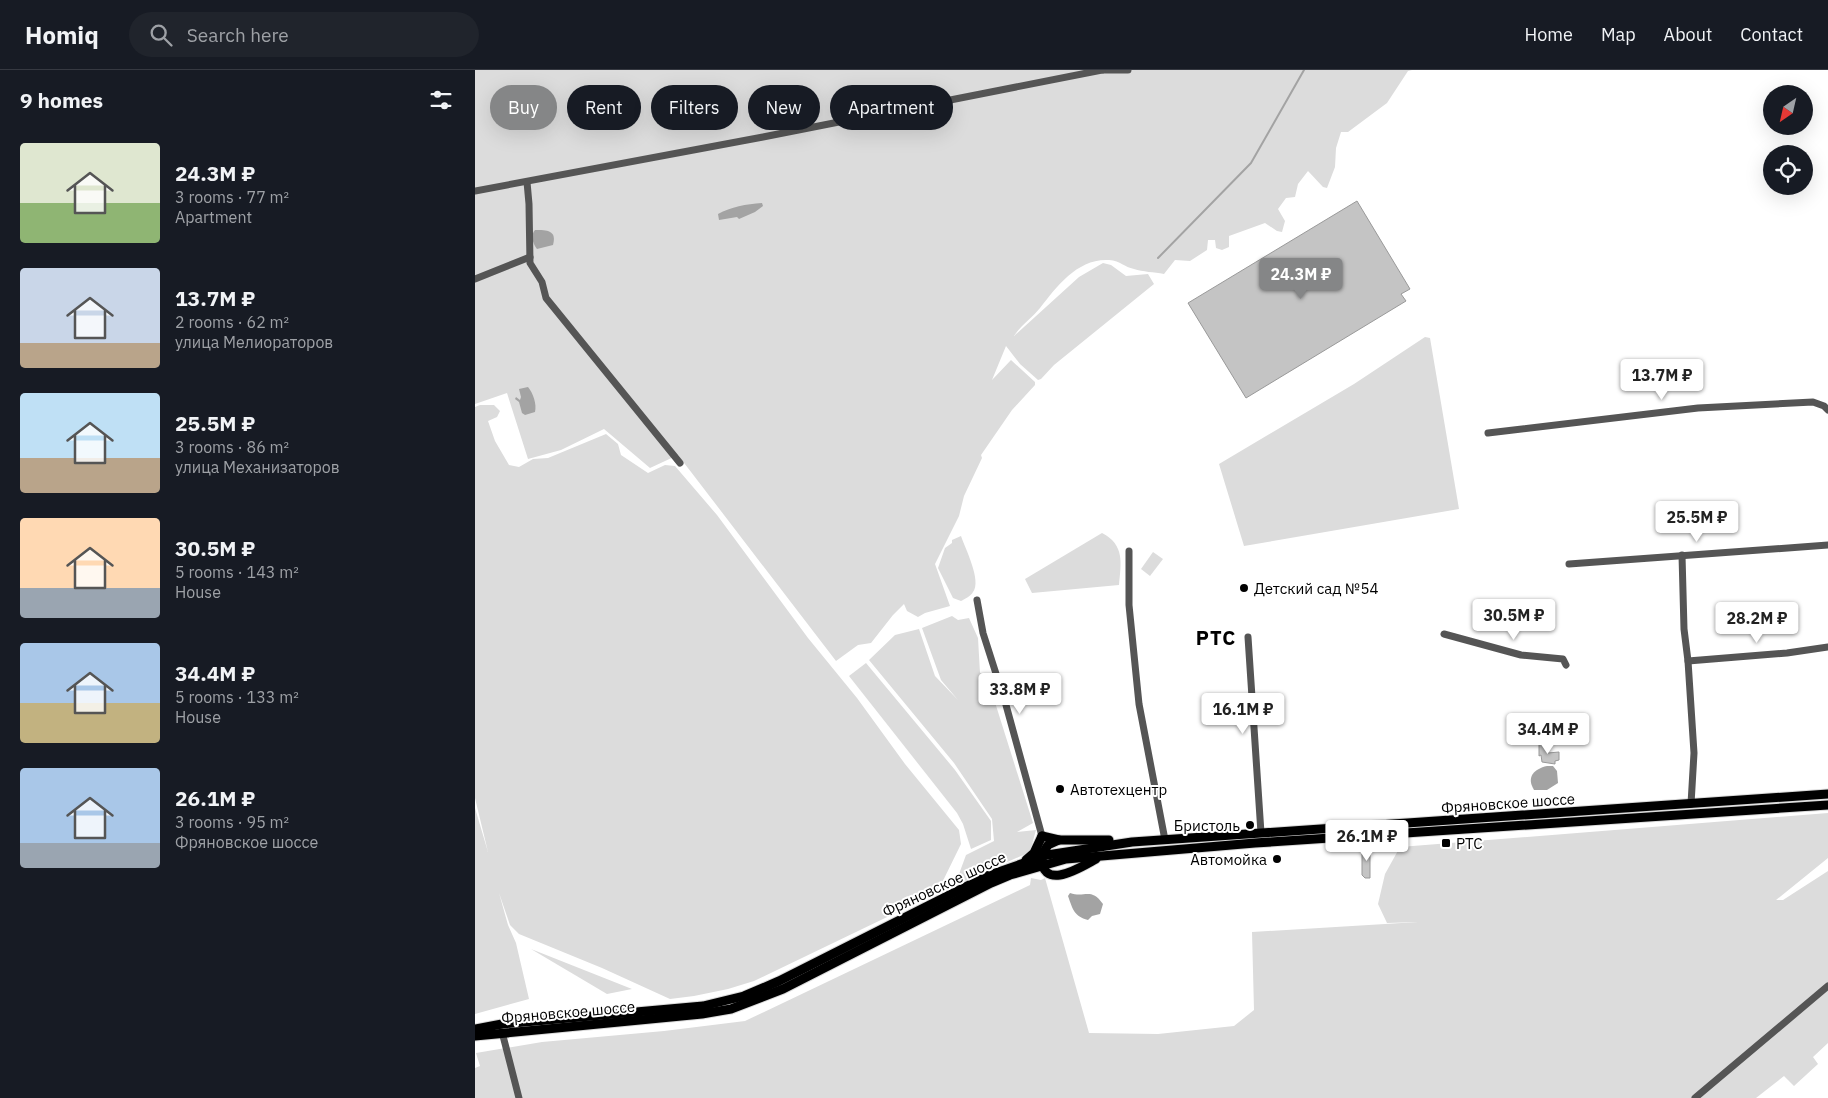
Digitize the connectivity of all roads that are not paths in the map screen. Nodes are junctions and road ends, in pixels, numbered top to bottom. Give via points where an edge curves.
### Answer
1 (1103, 70) edge
2 (1128, 70) edge
3 (527, 182) junction
4 (475, 190) edge
5 (530, 257) junction
6 (475, 279) edge
7 (1828, 410) edge
8 (1488, 433) dead end
9 (680, 463) dead end
10 (1828, 544) edge
11 (1129, 551) dead end
12 (1683, 555) junction
13 (1569, 564) dead end
14 (977, 600) dead end
15 (1445, 634) dead end
16 (1247, 637) dead end
17 (1828, 647) edge
18 (1688, 660) junction
19 (1566, 665) dead end
20 (1828, 794) edge
21 (1691, 804) junction
22 (1828, 805) edge
23 (1261, 833) junction
24 (1042, 836) junction
25 (1059, 840) junction
26 (1165, 840) junction
27 (1132, 842) junction
28 (1100, 856) junction
29 (1042, 861) junction
30 (1022, 863) junction
31 (1828, 986) edge
32 (475, 1029) edge
33 (502, 1032) junction
34 (475, 1036) edge
35 (519, 1098) edge
36 (1695, 1098) edge

1 - 2 street
1 - 3 street
3 - 4 street
3 - 5 street
5 - 6 street
5 - 9 street via 546,298
7 - 8 street via 1813,402 1698,408
10 - 12 street
11 - 26 street via 1129,605 1139,704
12 - 13 street
12 - 18 street via 1684,630
14 - 24 street via 983,633
15 - 19 street via 1521,655 1563,659
16 - 23 street
17 - 18 street
18 - 21 street via 1694,753
20 - 21 main road, Фряновское шоссе
21 - 23 main road, Фряновское шоссе
22 - 28 main road, Фряновское шоссе
23 - 26 main road, Фряновское шоссе
24 - 25 main road
24 - 29 main road
24 - 30 main road via 1034,854
25 - 27 main road
25 - 29 main road via 1048,845
26 - 27 main road, Фряновское шоссе
27 - 29 main road, Фряновское шоссе via 1064,851
28 - 29 main road, Фряновское шоссе
28 - 29 main road via 1061,876 1048,873
29 - 30 main road, Фряновское шоссе
29 - 33 main road, Фряновское шоссе via 991,883 783,989 731,1009
30 - 32 main road, Фряновское шоссе via 949,893 779,981 737,998 703,1006
31 - 36 street
33 - 34 main road, Фряновское шоссе
33 - 35 street

